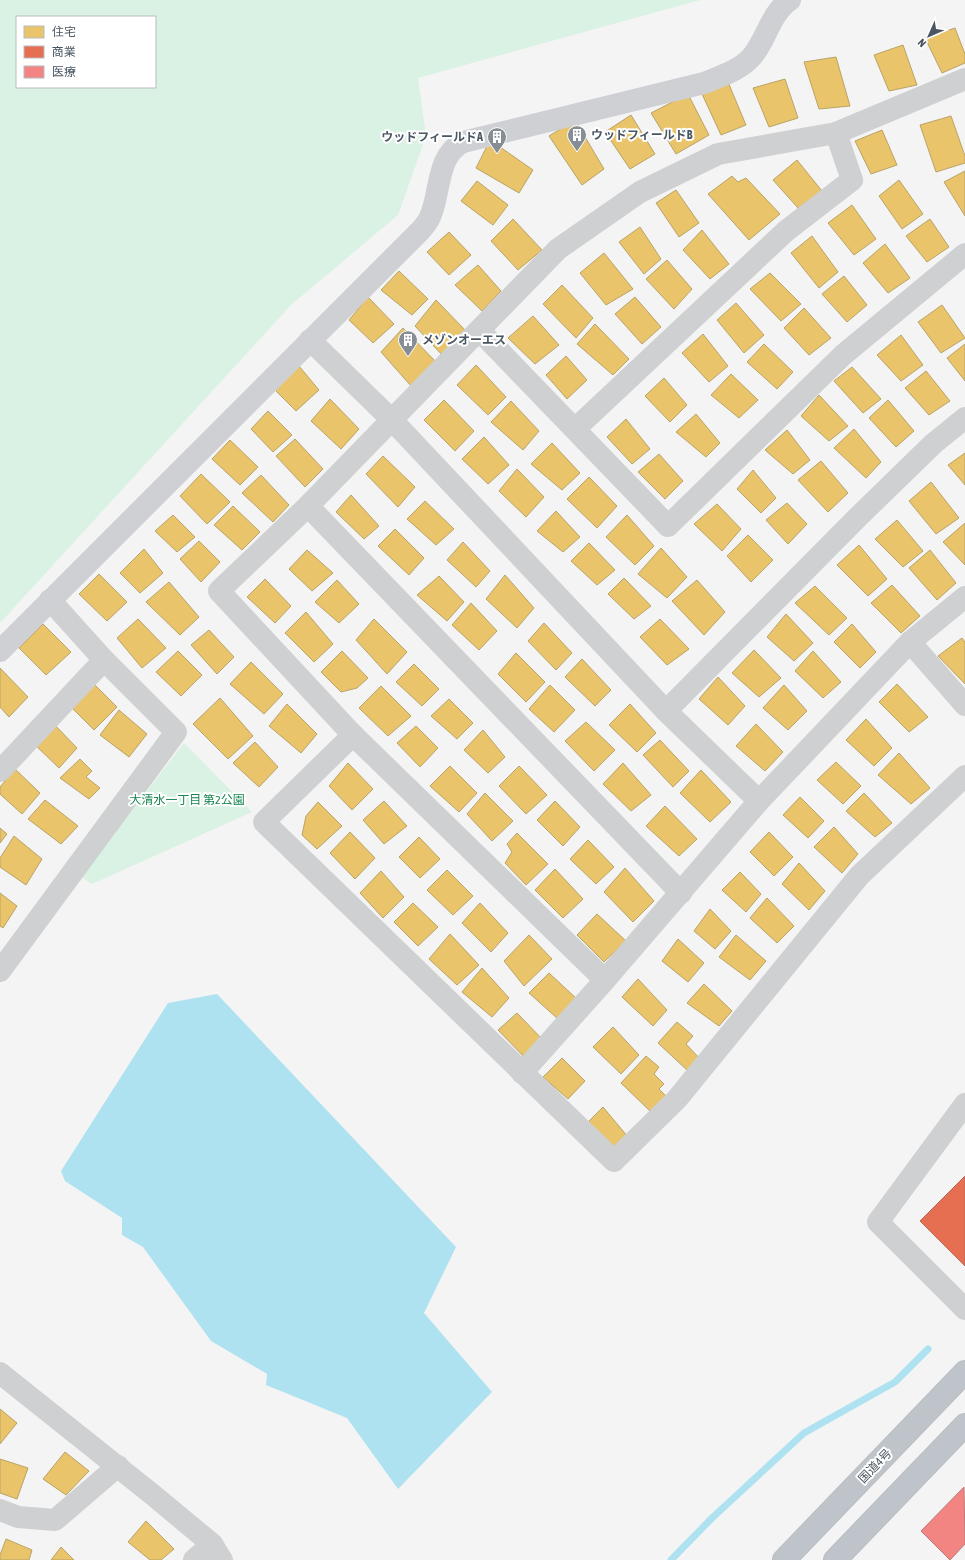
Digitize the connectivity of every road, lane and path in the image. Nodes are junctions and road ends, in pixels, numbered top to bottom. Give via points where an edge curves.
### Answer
1 (790, 0) edge
2 (965, 79) edge
3 (836, 133) junction
4 (965, 254) edge
5 (480, 331) junction
6 (310, 340) junction
7 (965, 418) edge
8 (392, 420) junction
9 (575, 429) junction
10 (308, 506) junction
11 (965, 597) edge
12 (50, 600) junction
13 (910, 642) junction
14 (0, 651) edge
15 (104, 660) junction
16 (965, 705) edge
17 (666, 711) junction
18 (353, 735) junction
19 (0, 771) edge
20 (965, 776) edge
21 (759, 801) junction
22 (681, 893) junction
23 (0, 971) edge
24 (605, 980) junction
25 (522, 1073) junction
26 (965, 1104) edge
27 (965, 1309) edge
28 (965, 1372) edge
29 (0, 1373) edge
30 (965, 1425) edge
31 (118, 1466) junction
32 (0, 1510) edge
33 (217, 1552) edge
34 (194, 1560) edge
35 (784, 1560) edge
36 (835, 1560) edge

1 - 6 street via 771,22 754,55 734,72 704,83 463,142 454,147 446,158 430,218
2 - 3 street
3 - 5 street via 718,154 640,192 558,250
3 - 9 street via 852,180 786,231
4 - 9 street via 843,355 668,526
5 - 8 street
5 - 9 street
6 - 8 street
6 - 12 street
7 - 17 street via 933,444 857,518
8 - 10 street
8 - 17 street
10 - 18 street via 218,592
10 - 22 street
11 - 13 street
12 - 14 street
12 - 15 street
13 - 16 street
13 - 21 street
15 - 19 street
15 - 23 street via 176,732
17 - 21 street
18 - 24 street
18 - 25 street via 264,822
20 - 25 street via 859,876 677,1100 614,1161
21 - 22 street
22 - 24 street
24 - 25 street
26 - 27 street via 878,1222
28 - 35 highway, 国道4号
29 - 31 street
30 - 36 highway
31 - 32 street via 55,1520 18,1517
31 - 33 street
33 - 34 street

